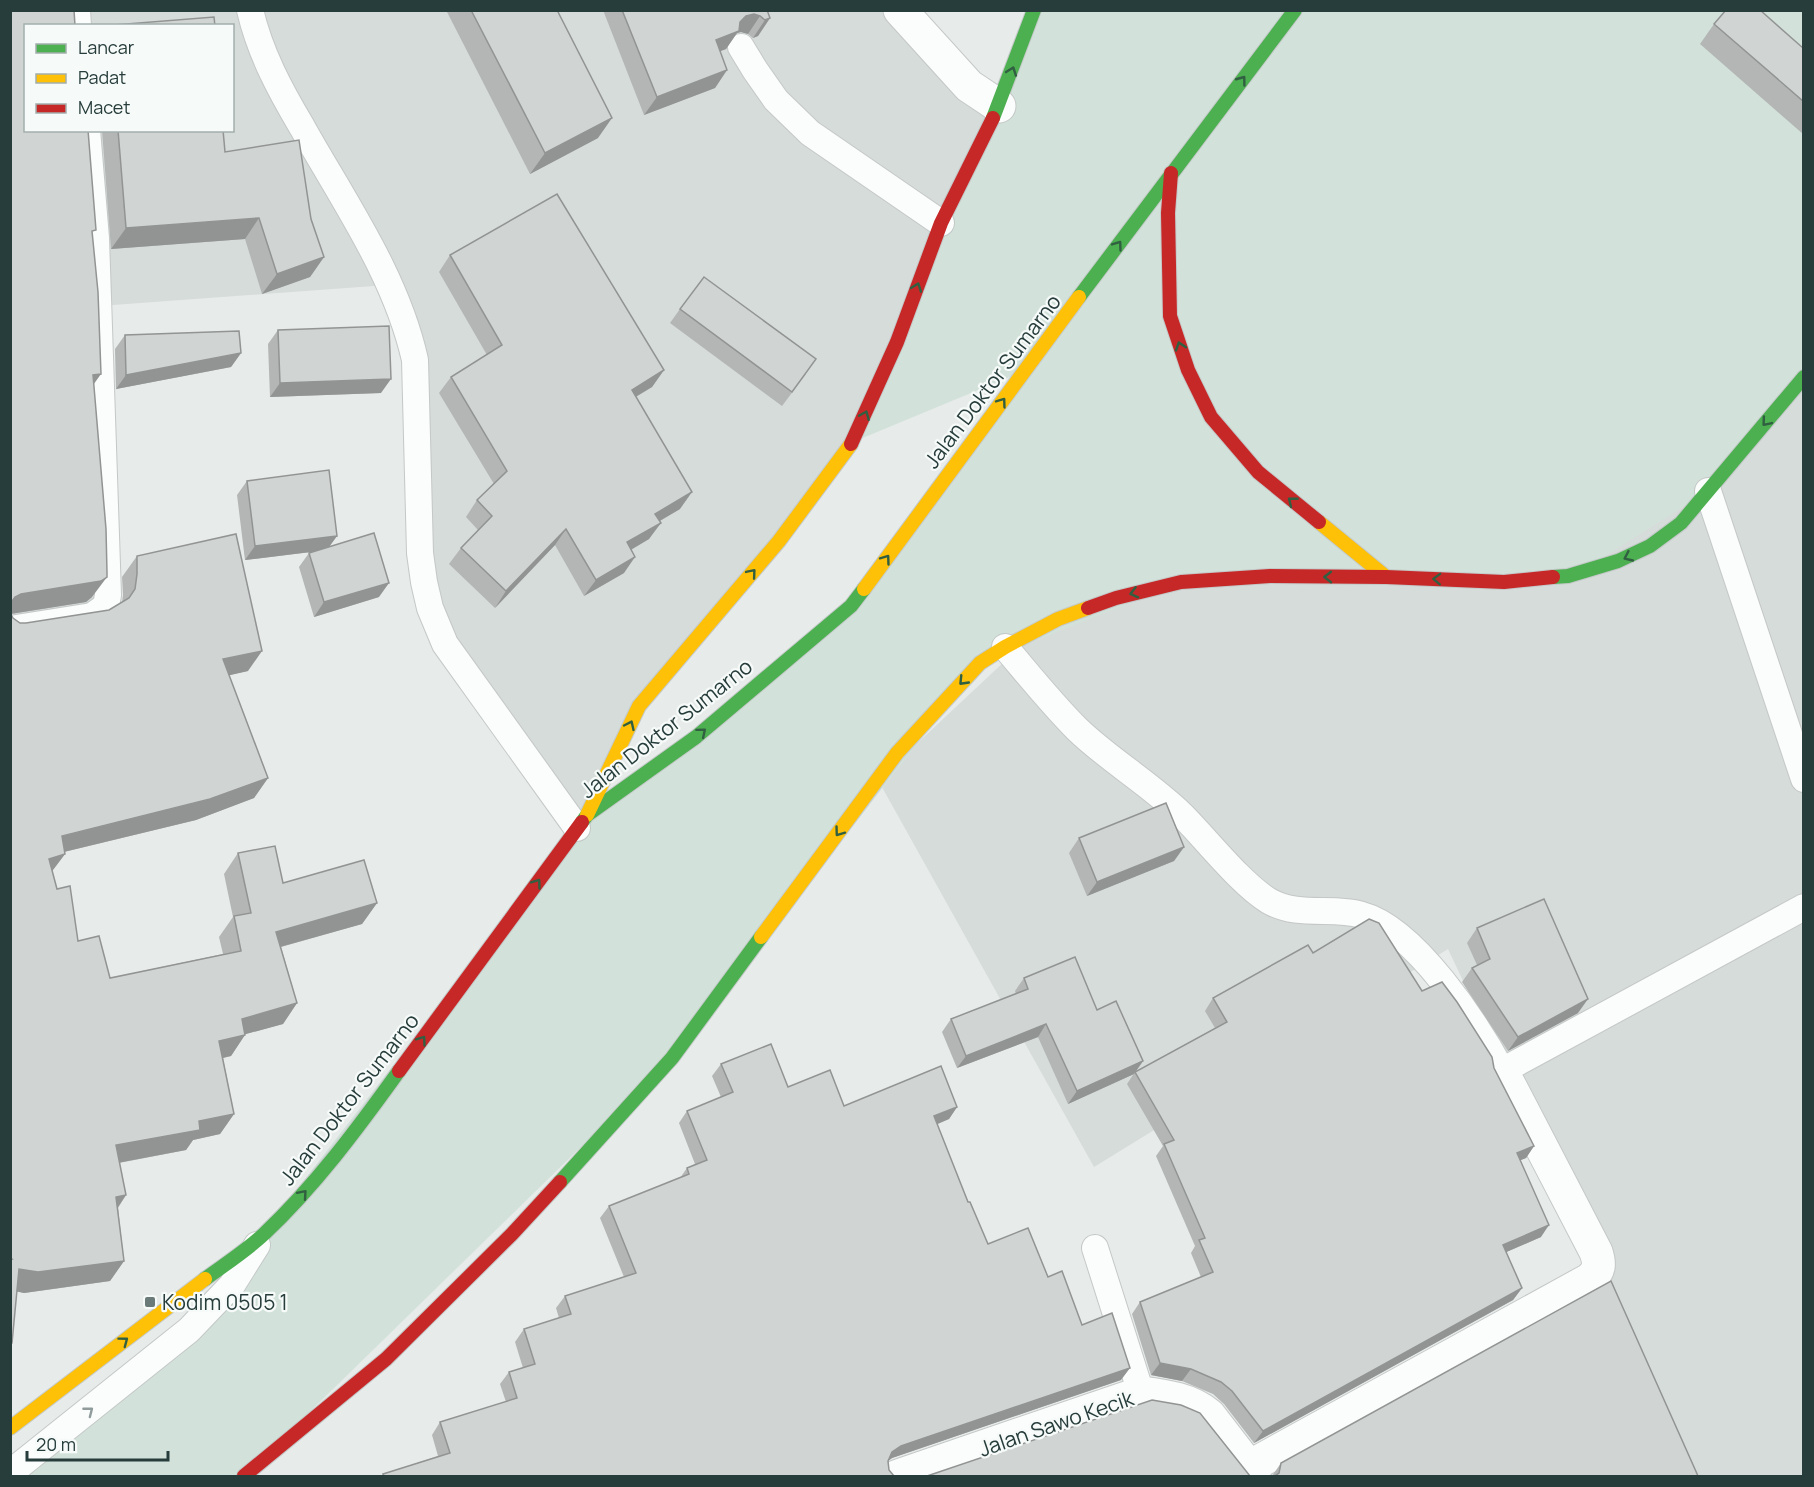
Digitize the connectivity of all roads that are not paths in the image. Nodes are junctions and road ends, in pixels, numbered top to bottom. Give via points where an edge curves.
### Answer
1 (250, 10) edge
2 (900, 10) edge
3 (1035, 10) edge
4 (1295, 10) edge
5 (741, 47) edge
6 (999, 106) junction
7 (87, 132) edge
8 (1171, 173) junction
9 (940, 224) junction
10 (1803, 377) edge
11 (1708, 491) junction
12 (1386, 577) junction
13 (10, 629) edge
14 (1005, 647) junction
15 (1803, 779) edge
16 (582, 822) junction
17 (1803, 907) edge
18 (1502, 1071) junction
19 (262, 1236) junction
20 (1095, 1248) dead end
21 (1141, 1393) junction
22 (10, 1428) edge
23 (1252, 1472) edge
24 (10, 1473) edge
25 (244, 1476) edge
26 (898, 1476) edge

1 - 16 lane via 275,81 388,277 408,330 415,360 420,553 428,599 445,644
2 - 6 street via 969,86
6 -> 3 main road
8 -> 4 main road, Jalan Doktor Sumarno
5 - 9 lane via 776,100 810,133
6 - 9 main road
7 - 13 lane via 96,238 108,595 106,606 92,616
12 -> 8 main road via 1258,472 1211,417 1188,370 1170,316
16 -> 8 main road, Jalan Doktor Sumarno via 696,737 851,606
16 -> 9 main road via 639,706 779,541 853,442 897,342
10 -> 11 main road
11 -> 12 main road via 1681,523 1650,546 1618,561 1568,576 1504,582
11 - 15 lane
12 -> 14 main road via 1270,576 1181,582 1104,602 1054,621
14 - 18 lane via 1077,729 1167,801 1246,882 1270,901 1304,912 1362,915 1394,931 1460,1003
14 -> 25 main road via 980,663 899,751 672,1058 519,1225 386,1359
19 -> 16 main road, Jalan Doktor Sumarno via 304,1193 370,1111
17 - 18 lane
18 - 23 street via 1596,1252 1598,1272
22 -> 19 main road, Jalan Doktor Sumarno
24 -> 19 lane via 189,1330 232,1285
20 - 21 lane
21 - 23 street, Jalan Sawo Kecik via 1185,1401 1203,1409
21 - 26 street, Jalan Sawo Kecik

